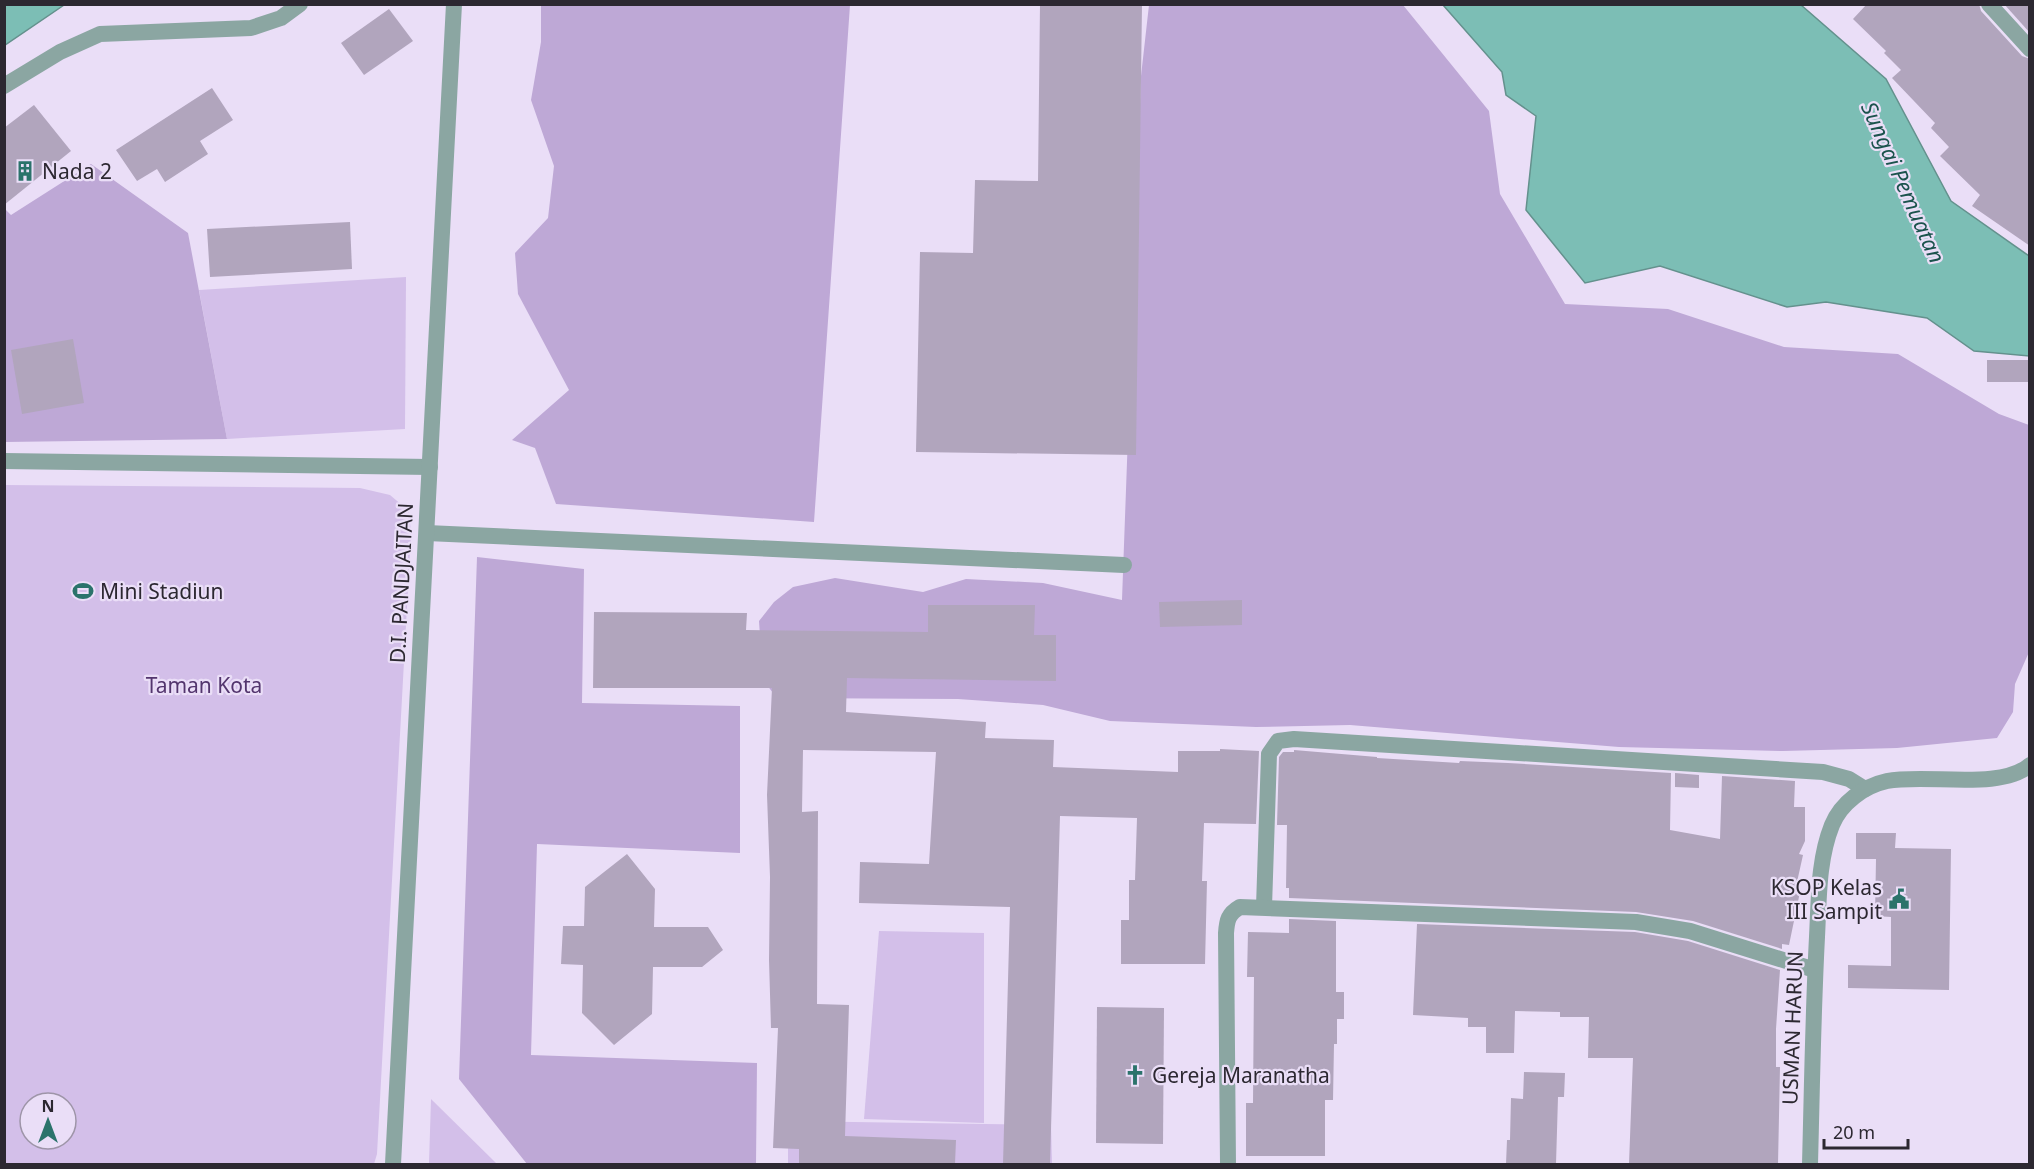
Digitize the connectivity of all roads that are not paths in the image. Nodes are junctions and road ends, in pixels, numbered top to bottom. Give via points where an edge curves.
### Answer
1 (300, 4) edge
2 (454, 4) edge
3 (1989, 4) edge
4 (2030, 49) edge
5 (4, 86) edge
6 (4, 461) edge
7 (430, 467) junction
8 (427, 532) junction
9 (1124, 565) dead end
10 (2030, 765) edge
11 (1865, 789) junction
12 (1264, 907) junction
13 (1815, 970) junction
14 (393, 1164) edge
15 (1228, 1164) edge
16 (1810, 1164) edge

1 - 5 street via 280,18 251,28 100,34 60,52
2 - 7 street, D.I. PANDJAITAN
3 - 4 street
6 - 7 street
7 - 8 street, D.I. PANDJAITAN
8 - 9 street
8 - 14 street, D.I. PANDJAITAN
10 - 11 street, USMAN HARUN via 2022,772 1991,779 1909,779 1886,781
11 - 12 street via 1849,779 1823,772 1278,741 1269,754
11 - 13 street, USMAN HARUN via 1846,802 1832,823 1821,864
12 - 13 street via 1636,922 1690,931
12 - 15 street via 1240,907 1227,919
13 - 16 street, USMAN HARUN

